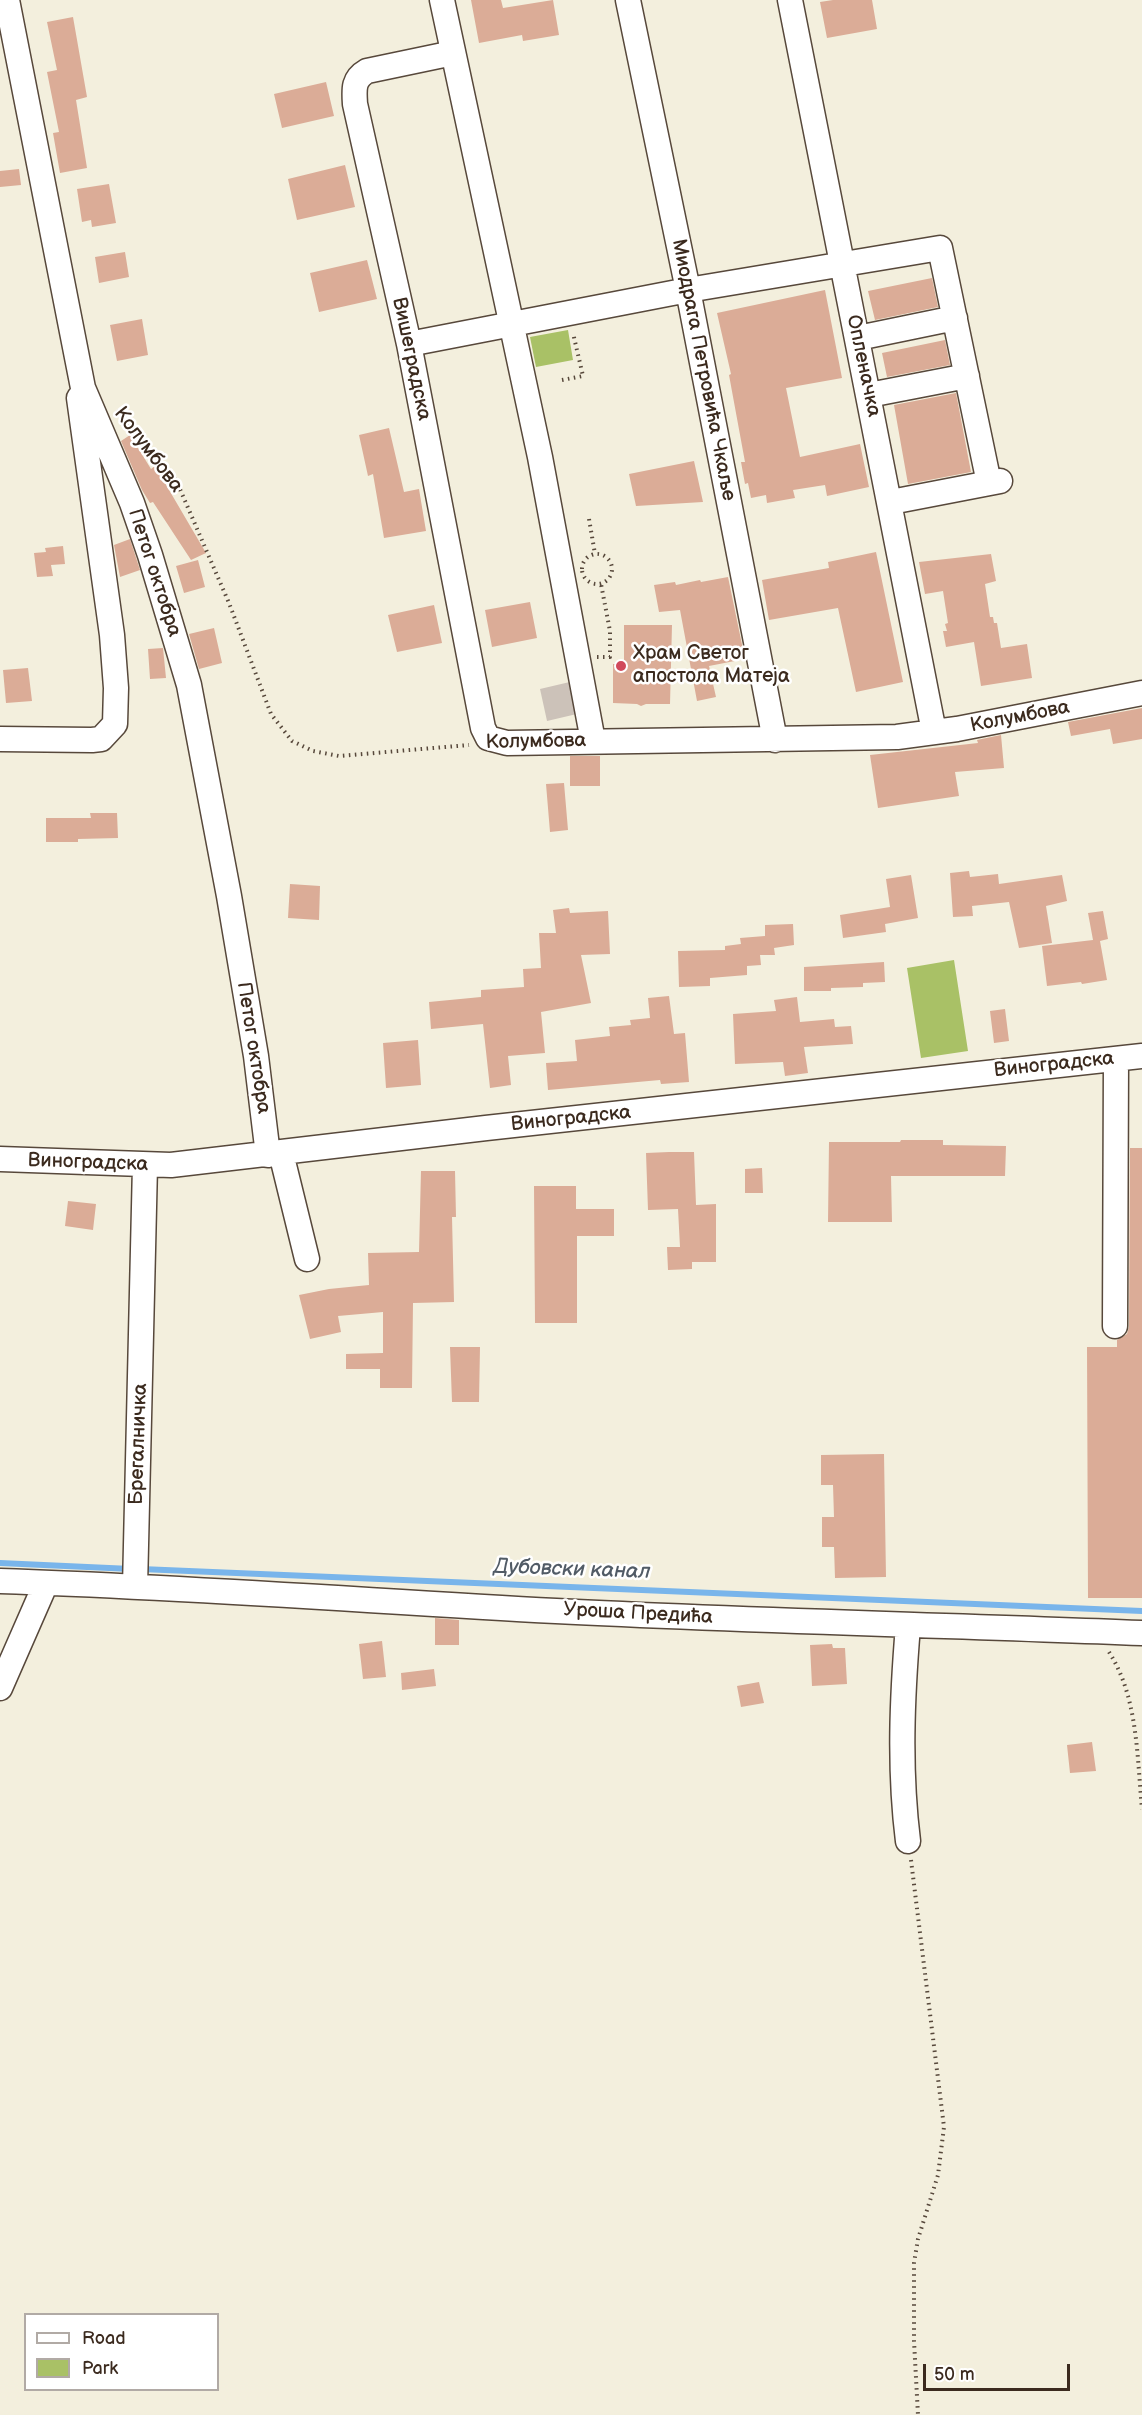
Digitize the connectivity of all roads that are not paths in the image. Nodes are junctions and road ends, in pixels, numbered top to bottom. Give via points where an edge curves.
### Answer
1 (7, 0) edge
2 (442, 0) edge
3 (628, 0) edge
4 (790, 0) edge
5 (453, 53) junction
6 (841, 265) junction
7 (688, 291) junction
8 (955, 318) junction
9 (512, 323) junction
10 (858, 338) junction
11 (409, 344) junction
12 (967, 376) junction
13 (83, 388) junction
14 (869, 395) junction
15 (891, 502) junction
16 (1142, 693) edge
17 (934, 732) junction
18 (488, 738) joint
19 (0, 739) edge
20 (775, 740) junction
21 (593, 741) junction
22 (1142, 1056) edge
23 (1116, 1059) junction
24 (275, 1154) junction
25 (0, 1159) edge
26 (145, 1165) junction
27 (307, 1259) dead end
28 (1115, 1326) dead end
29 (0, 1581) edge
30 (46, 1583) junction
31 (135, 1583) junction
32 (908, 1626) junction
33 (1142, 1633) edge
34 (0, 1688) edge
35 (908, 1841) road end

1 - 13 street, Петог октобра
2 - 5 street
3 - 7 street, Миодрага Петровића Чкаље
4 - 6 street, Опленачка
5 - 9 street
5 - 11 street, Вишеградска via 368,71 355,84 355,104
6 - 7 street
6 - 8 street via 939,248
6 - 10 street, Опленачка
7 - 9 street
7 - 20 street, Миодрага Петровића Чкаље
8 - 10 street
8 - 12 street
9 - 11 street
9 - 21 street
10 - 14 street, Опленачка
11 - 18 street, Вишеградска
12 - 14 street
12 - 15 street via 994,482
13 - 19 street via 79,405 112,635 115,724 101,739
13 - 24 street, Петог октобра via 147,544 189,685
14 - 15 street, Опленачка
15 - 17 street, Опленачка
16 - 17 street, Колумбова
17 - 20 street, Колумбова
18 - 21 street, Колумбова via 507,742
20 - 21 street, Колумбова
22 - 23 street, Виноградска
23 - 24 street, Виноградска
23 - 28 street
24 - 26 street, Виноградска
24 - 27 street, Петог октобра
25 - 26 street, Виноградска via 105,1156
26 - 31 street, Брегалничка
29 - 30 street
30 - 31 street
30 - 34 street
31 - 32 street, Уроша Предића via 571,1611
32 - 33 street, Уроша Предића
32 - 35 street via 902,1753

